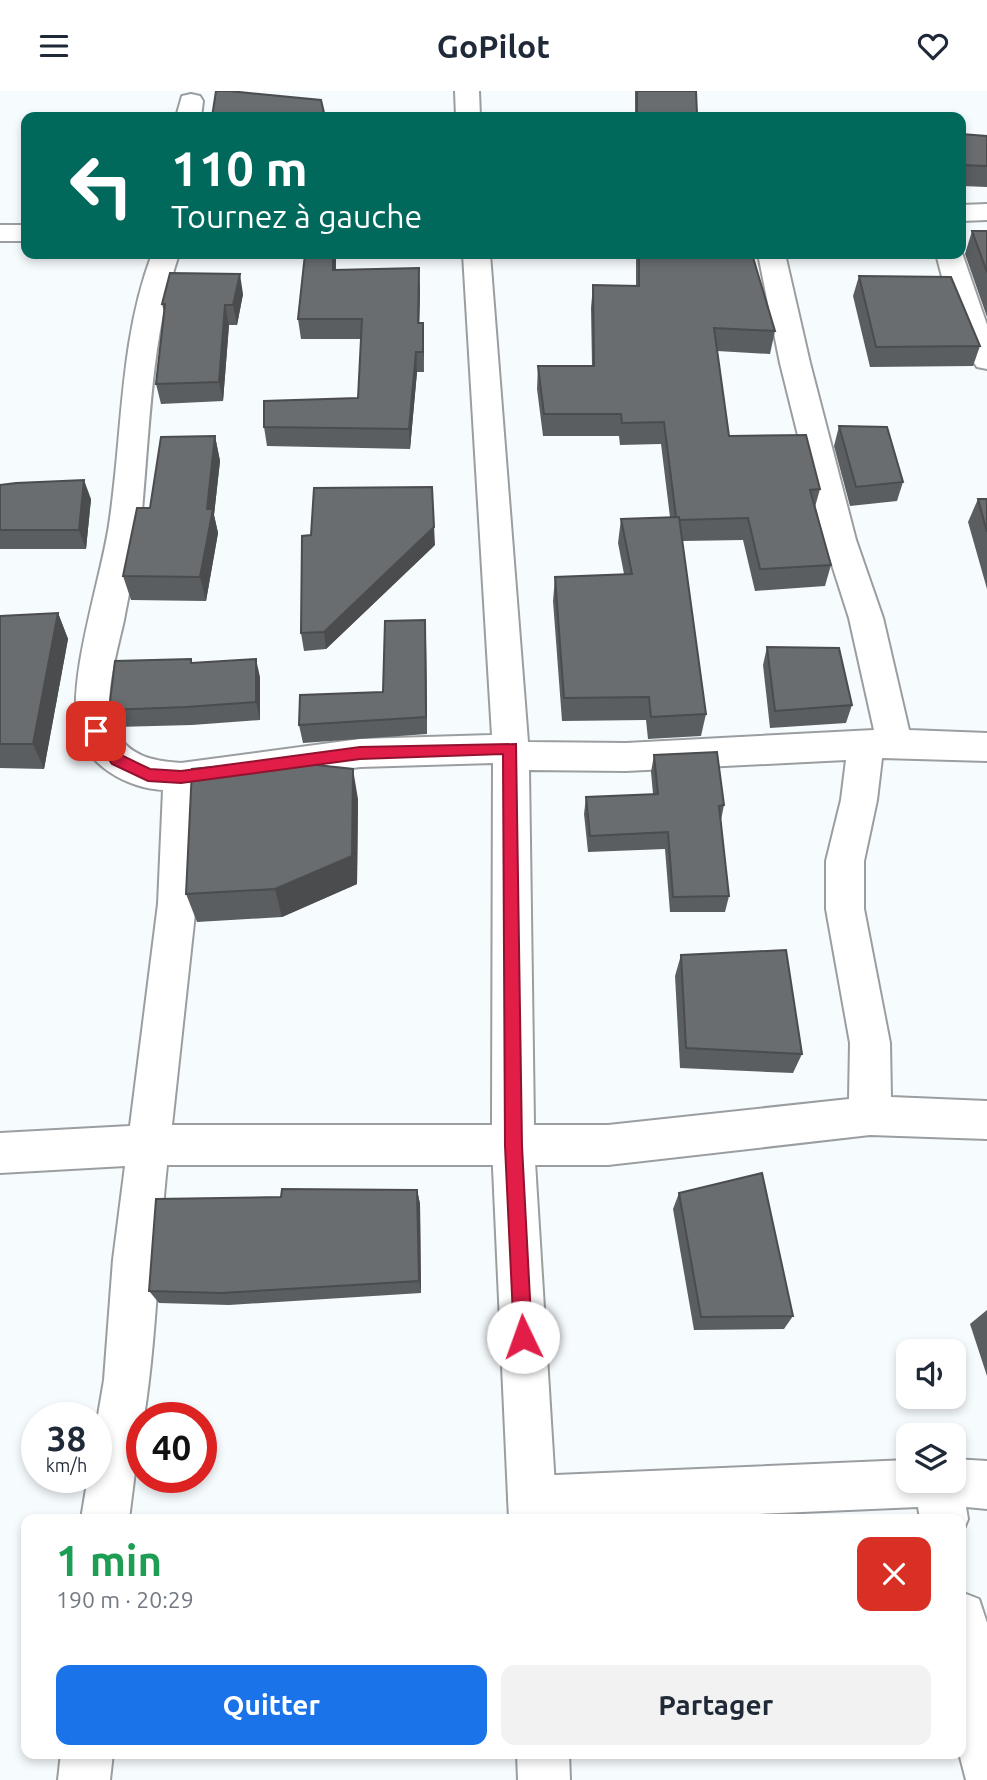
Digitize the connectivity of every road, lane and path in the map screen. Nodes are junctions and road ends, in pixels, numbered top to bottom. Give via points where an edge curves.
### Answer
1 (467, 91) edge
2 (468, 112) edge
3 (987, 212) edge
4 (966, 213) edge
5 (0, 233) edge
6 (21, 233) edge
7 (163, 259) edge
8 (476, 259) edge
9 (773, 259) edge
10 (951, 259) edge
11 (987, 361) edge
12 (880, 744) junction
13 (987, 747) edge
14 (511, 752) junction
15 (181, 777) junction
16 (870, 1116) junction
17 (987, 1120) edge
18 (151, 1145) junction
19 (513, 1146) junction
20 (0, 1153) edge
21 (987, 1485) edge
22 (940, 1501) edge
23 (532, 1510) edge
24 (106, 1514) edge
25 (966, 1646) edge
26 (86, 1759) edge
27 (543, 1759) edge
28 (987, 1767) edge
29 (84, 1780) edge
30 (544, 1780) edge

1 - 2 street
3 - 4 street
5 - 6 street
7 - 15 street via 143,338 125,525 92,698 96,731 117,760 148,775
8 - 14 street
9 - 12 street via 840,540 866,618
10 - 11 street
12 - 13 street
12 - 14 street via 626,757
12 - 16 street via 859,800 845,861 845,909 870,1043
14 - 15 street via 360,753
14 - 19 street
15 - 18 street via 177,904
16 - 17 street
16 - 19 street via 608,1145
18 - 19 street
18 - 20 street
18 - 24 street via 135,1259 127,1380
19 - 23 street
21 - 22 street
22 - 23 street
25 - 28 street
26 - 29 street
27 - 30 street

